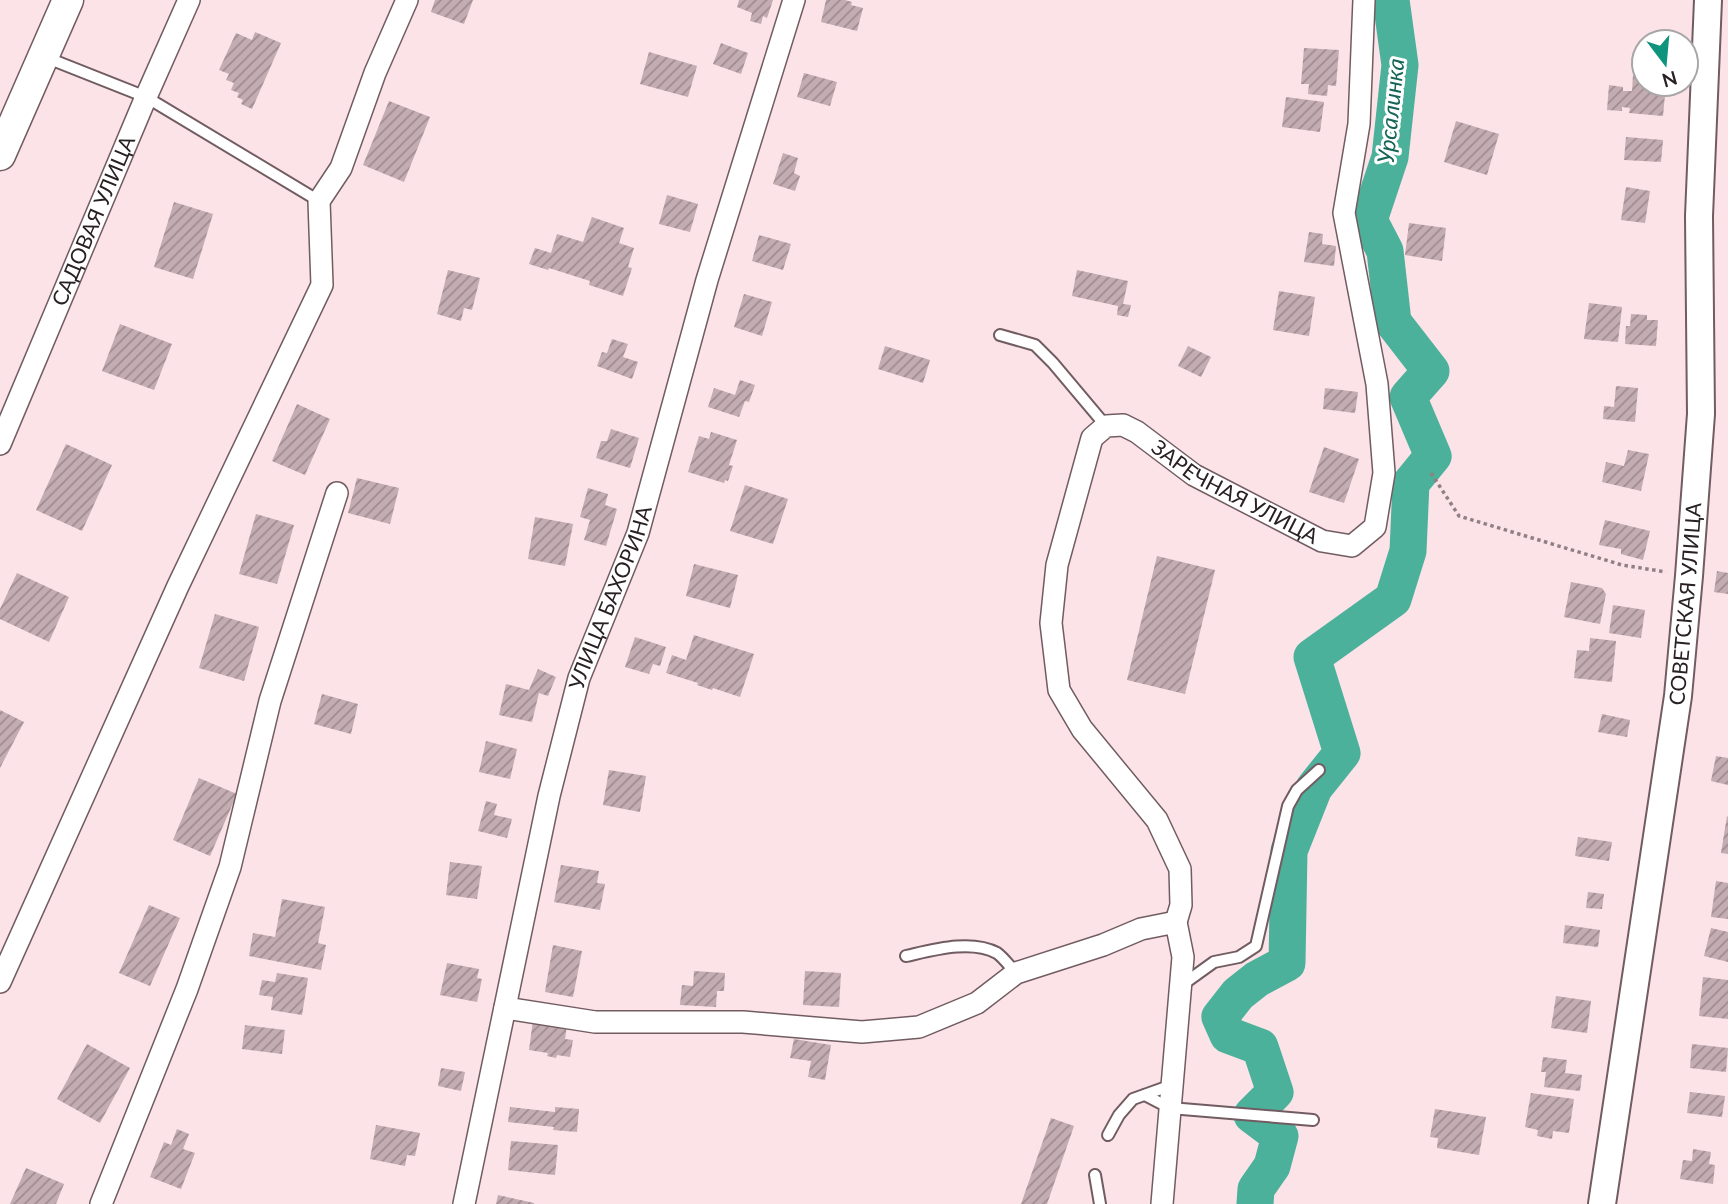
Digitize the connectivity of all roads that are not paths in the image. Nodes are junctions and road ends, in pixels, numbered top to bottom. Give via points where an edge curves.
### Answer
1 (68, 0) edge
2 (189, 0) edge
3 (407, 0) edge
4 (794, 0) edge
5 (1364, 0) edge
6 (1708, 0) edge
7 (43, 57) junction
8 (146, 97) junction
9 (0, 155) edge
10 (318, 201) junction
11 (1000, 335) dead end
12 (1106, 426) junction
13 (0, 444) edge
14 (337, 494) dead end
15 (1319, 770) dead end
16 (1176, 922) junction
17 (906, 957) dead end
18 (1016, 973) junction
19 (0, 982) edge
20 (1180, 986) junction
21 (505, 1007) junction
22 (1172, 1085) junction
23 (1145, 1094) junction
24 (1170, 1108) junction
25 (1313, 1120) dead end
26 (1108, 1135) dead end
27 (1095, 1175) dead end
28 (101, 1204) edge
29 (464, 1204) edge
30 (1100, 1204) edge
31 (1162, 1204) edge
32 (1602, 1204) edge

1 - 7 main road
2 - 8 street, САДОВАЯ УЛИЦА
3 - 10 street via 374,73 341,168
4 - 21 street, УЛИЦА БАХОРИНА via 707,280 638,533 579,678
5 - 12 street, ЗАРЕЧНАЯ УЛИЦА via 1359,124 1344,213 1377,384 1384,473 1376,527 1352,546 1322,541 1194,475 1137,432 1123,425
6 - 32 street, СОВЕТСКАЯ УЛИЦА via 1699,216 1702,414 1689,576 1678,696
7 - 8 lane
7 - 9 main road
8 - 10 lane
8 - 13 street, САДОВАЯ УЛИЦА
10 - 19 street via 322,285 173,597
11 - 12 lane via 1035,345
12 - 16 street via 1092,438 1058,565 1051,623 1055,663 1059,690 1082,729 1157,820 1180,869 1181,905
14 - 28 street via 270,701 230,867
15 - 20 lane via 1287,806 1256,946 1239,957 1214,962
16 - 18 street via 1141,929
16 - 20 street via 1183,957
17 - 18 lane via 943,947 981,947 999,954
18 - 21 street via 977,1003 919,1027 862,1032 743,1022 595,1022
20 - 22 street
21 - 29 street, УЛИЦА БАХОРИНА
22 - 23 lane
22 - 24 street
23 - 24 lane
23 - 26 lane via 1133,1099
24 - 25 lane
24 - 31 street
27 - 30 lane

